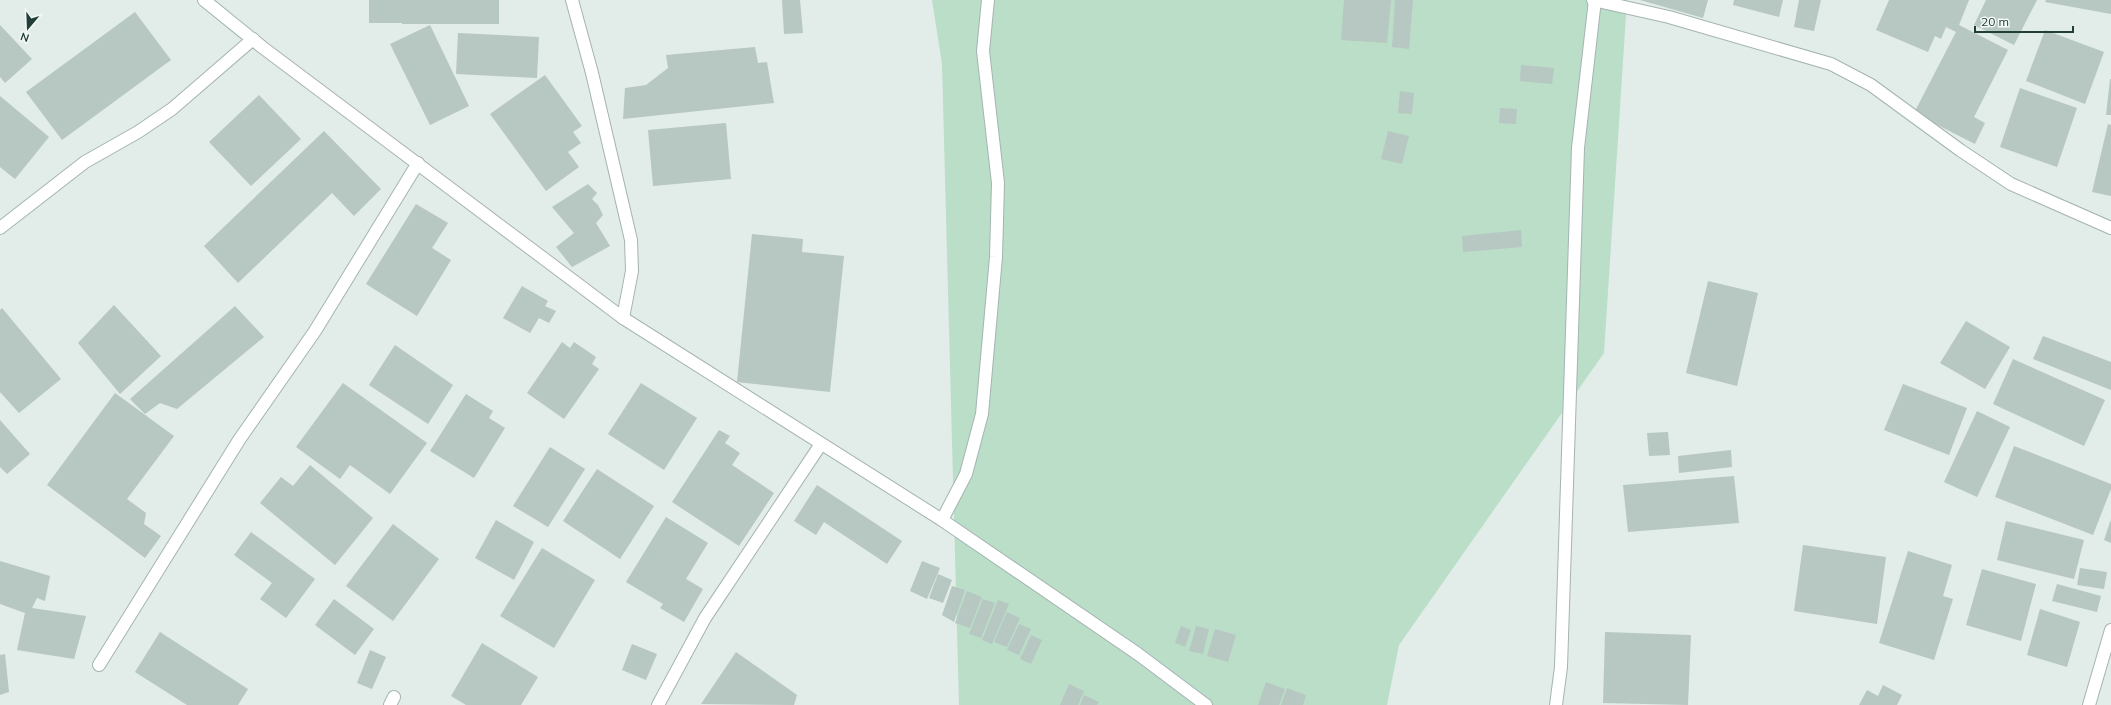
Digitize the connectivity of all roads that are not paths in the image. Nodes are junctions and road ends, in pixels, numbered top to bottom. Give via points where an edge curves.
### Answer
1 (204, 0) edge
2 (572, 0) edge
3 (988, 0) edge
4 (1594, 0) edge
5 (253, 39) junction
6 (418, 163) junction
7 (0, 228) edge
8 (2111, 228) edge
9 (623, 318) junction
10 (821, 444) junction
11 (942, 520) junction
12 (2111, 630) edge
13 (99, 665) dead end
14 (658, 705) edge
15 (1206, 705) edge
16 (1556, 705) edge
17 (2089, 705) edge

1 - 5 street
2 - 9 street via 631,240 632,271
3 - 11 street via 983,51 998,183 996,257 983,406 966,474
4 - 8 street via 1669,17 1830,64 1871,85 2011,184
4 - 16 street via 1578,148 1561,667
5 - 6 street
5 - 7 street via 172,109 85,162
6 - 9 street
6 - 13 street via 315,331 239,440
9 - 10 street
10 - 11 street
10 - 14 street via 705,618
11 - 15 street via 1138,654
12 - 17 street

